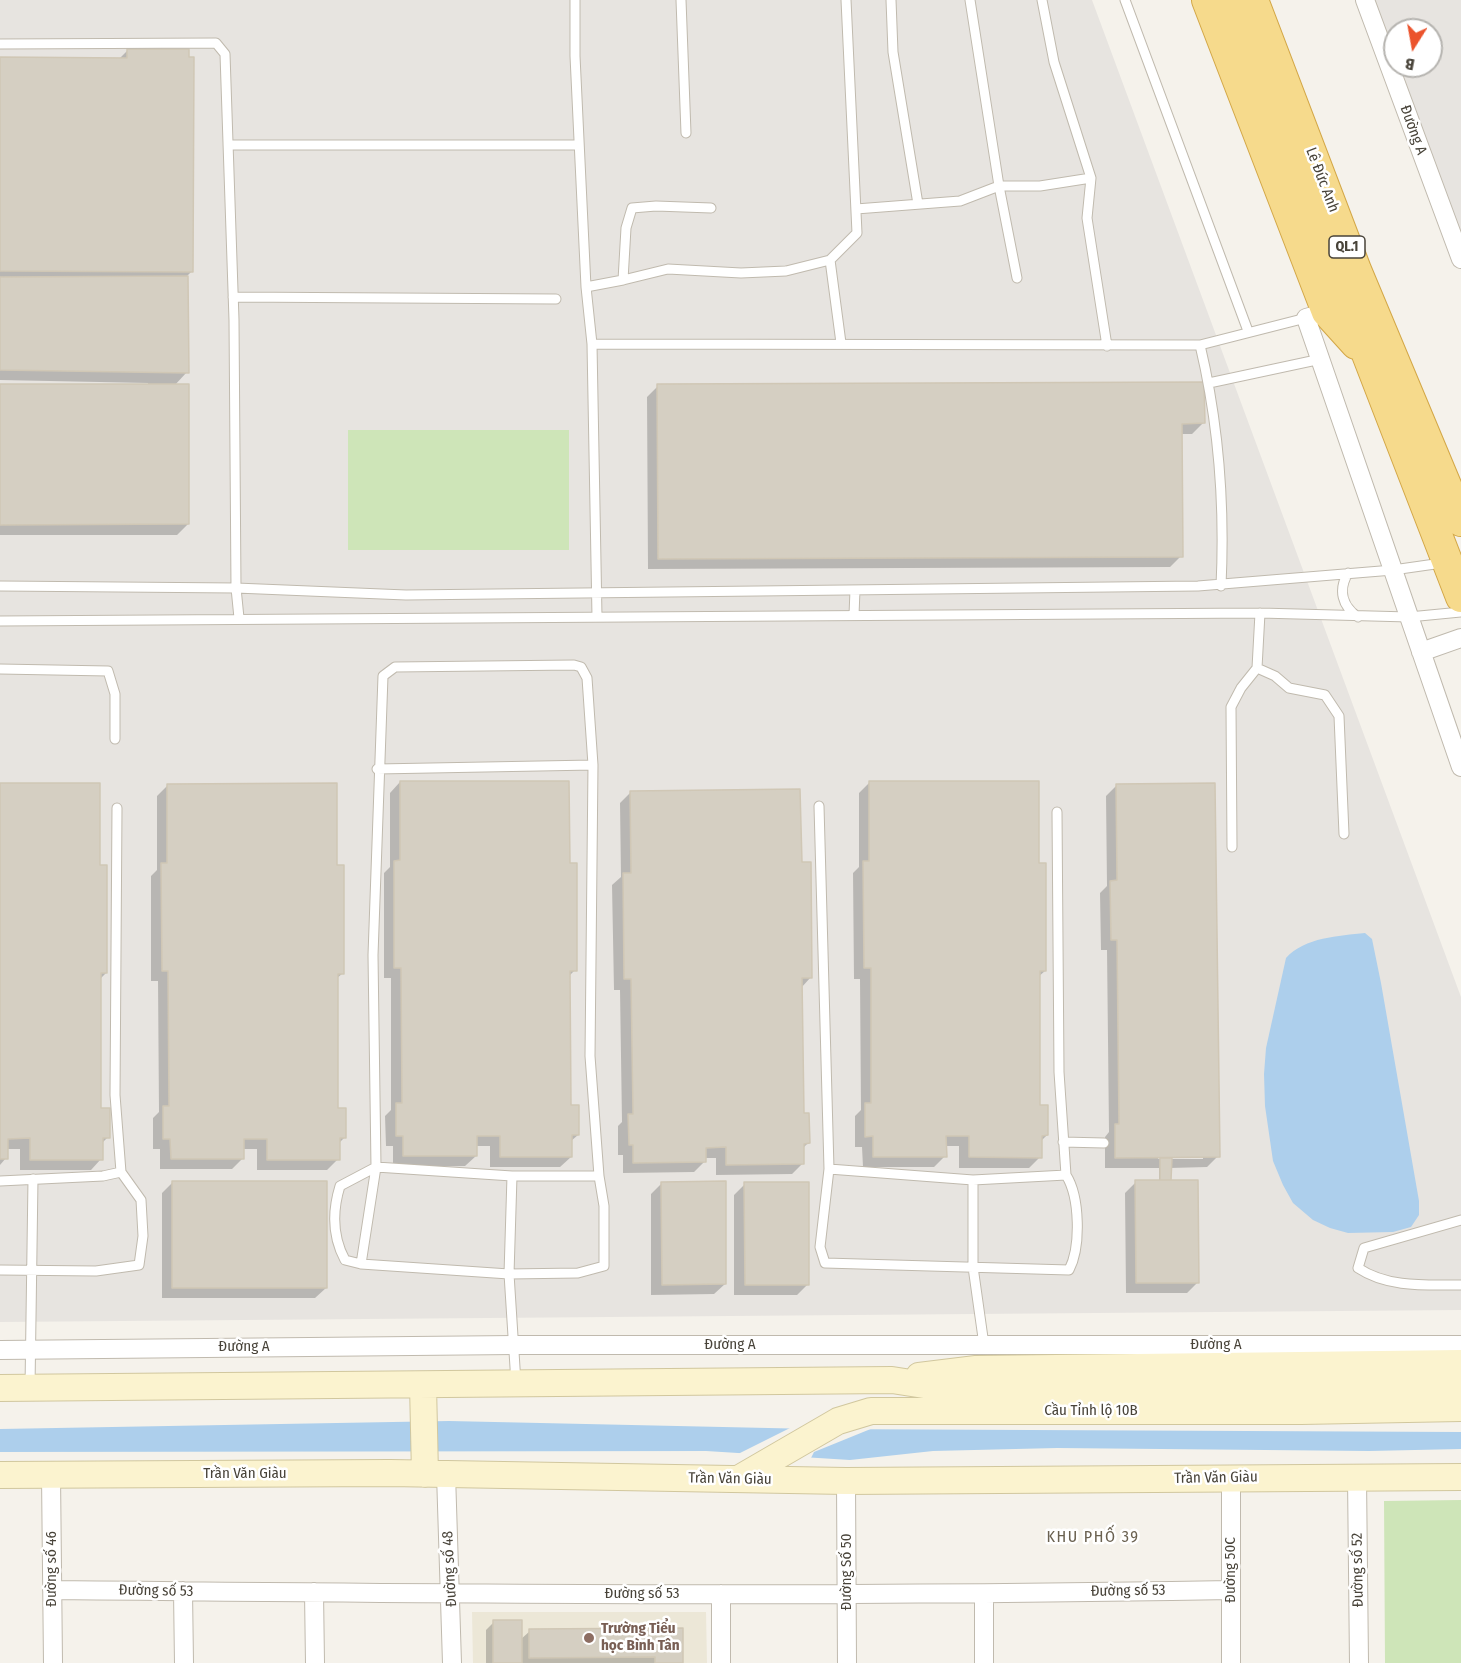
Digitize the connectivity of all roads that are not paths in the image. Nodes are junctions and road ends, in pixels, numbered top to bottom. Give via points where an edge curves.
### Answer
1 (575, 0) edge
2 (681, 0) edge
3 (846, 0) edge
4 (891, 0) edge
5 (970, 0) edge
6 (1042, 0) edge
7 (1125, 0) edge
8 (1207, 0) edge
9 (1230, 0) edge
10 (1254, 0) edge
11 (1274, 0) edge
12 (1365, 0) edge
13 (0, 44) edge
14 (686, 133) dead end
15 (228, 145) junction
16 (579, 145) junction
17 (1091, 178) junction
18 (999, 186) junction
19 (918, 204) junction
20 (711, 208) dead end
21 (856, 209) junction
22 (1461, 259) edge
23 (830, 260) junction
24 (1335, 275) junction
25 (1017, 278) dead end
26 (623, 280) junction
27 (586, 287) junction
28 (233, 297) junction
29 (556, 299) dead end
30 (1316, 315) junction
31 (1248, 331) junction
32 (841, 342) junction
33 (592, 344) junction
34 (1200, 345) junction
35 (1107, 346) junction
36 (1367, 352) junction
37 (1321, 359) junction
38 (1209, 383) junction
39 (1449, 491) junction
40 (1461, 521) edge
41 (1448, 562) junction
42 (1393, 570) junction
43 (1348, 573) junction
44 (0, 586) edge
45 (1221, 586) junction
46 (236, 588) junction
47 (855, 590) junction
48 (595, 593) junction
49 (1461, 597) edge
50 (1260, 612) junction
51 (1461, 612) edge
52 (854, 615) junction
53 (597, 616) junction
54 (1358, 617) junction
55 (1409, 617) junction
56 (239, 618) junction
57 (0, 621) edge
58 (1461, 638) edge
59 (1421, 652) junction
60 (1257, 668) junction
61 (0, 669) edge
62 (115, 739) dead end
63 (593, 765) junction
64 (1461, 767) edge
65 (377, 769) junction
66 (819, 806) dead end
67 (117, 808) dead end
68 (1057, 813) dead end
69 (1344, 834) dead end
70 (1233, 847) dead end
71 (1063, 1142) junction
72 (1104, 1143) dead end
73 (376, 1167) junction
74 (829, 1169) junction
75 (121, 1172) junction
76 (1066, 1175) junction
77 (512, 1176) junction
78 (599, 1176) junction
79 (33, 1179) junction
80 (973, 1179) junction
81 (0, 1181) edge
82 (1461, 1220) edge
83 (361, 1264) junction
84 (973, 1267) junction
85 (0, 1270) edge
86 (31, 1270) junction
87 (509, 1274) junction
88 (1461, 1285) edge
89 (515, 1345) junction
90 (984, 1345) junction
91 (1461, 1345) edge
92 (0, 1350) edge
93 (29, 1351) junction
94 (1461, 1363) edge
95 (897, 1380) junction
96 (516, 1383) junction
97 (423, 1385) junction
98 (1461, 1387) edge
99 (30, 1388) junction
100 (0, 1389) edge
101 (1461, 1408) edge
102 (435, 1474) junction
103 (0, 1475) edge
104 (51, 1475) junction
105 (1358, 1477) junction
106 (1230, 1478) junction
107 (1461, 1478) edge
108 (738, 1479) junction
109 (846, 1481) junction
110 (52, 1590) junction
111 (1231, 1590) junction
112 (183, 1591) junction
113 (314, 1592) junction
114 (847, 1593) junction
115 (452, 1594) junction
116 (721, 1594) junction
117 (984, 1594) junction
118 (53, 1663) edge
119 (184, 1663) edge
120 (315, 1663) edge
121 (452, 1663) edge
122 (721, 1663) edge
123 (847, 1663) edge
124 (984, 1663) edge
125 (1231, 1663) edge
126 (1359, 1663) edge

1 - 16 lane
2 - 14 lane
3 - 21 lane
4 - 19 lane via 893,52
5 - 18 lane
6 - 17 lane via 1054,62
7 - 31 lane
8 - 30 highway, Lê Đức Anh / QL.1
9 - 24 highway, Lê Đức Anh / QL.1
10 - 39 highway, Lê Đức Anh / QL.1 via 1356,270
11 - 39 highway, Lê Đức Anh / QL.1 via 1451,454
12 - 22 street, Đường A
13 - 15 lane via 216,44 225,54
15 - 16 lane
15 - 28 lane
16 - 27 lane
17 - 18 lane via 1040,186
17 - 35 lane via 1088,218
18 - 19 lane via 960,201
18 - 25 lane
19 - 21 lane
20 - 26 lane via 632,208 626,228
21 - 23 lane via 857,233
23 - 26 lane via 786,271 668,269
23 - 32 lane
24 - 30 highway
24 - 36 highway, Lê Đức Anh / QL.1
26 - 27 lane
27 - 33 lane
28 - 29 lane
28 - 46 lane
30 - 31 lane
30 - 36 highway, Lê Đức Anh / QL.1
30 - 37 street
31 - 34 lane
32 - 33 lane
32 - 35 lane
33 - 48 lane
34 - 35 lane
34 - 38 lane
36 - 41 highway, Lê Đức Anh / QL.1
37 - 38 lane
37 - 42 street
38 - 45 lane via 1224,515
39 - 40 highway, Lê Đức Anh / QL.1
41 - 42 lane
41 - 49 highway, Lê Đức Anh / QL.1
42 - 43 lane
42 - 55 street
43 - 45 lane
43 - 54 lane via 1342,597
44 - 46 lane
45 - 47 lane
46 - 48 lane via 406,595
46 - 56 lane
47 - 48 lane
47 - 52 lane
48 - 53 lane
50 - 52 lane
50 - 54 lane
50 - 60 lane
51 - 55 lane
52 - 53 lane
53 - 56 lane
54 - 55 lane
55 - 59 street
56 - 57 lane
58 - 59 street
59 - 64 street
60 - 69 lane via 1289,688 1324,695 1340,716
60 - 70 lane via 1231,707
61 - 62 lane via 108,671 115,694
63 - 65 lane
63 - 65 lane via 588,688 581,668 395,667 382,676 380,686
63 - 78 lane via 590,1056
65 - 73 lane via 373,955
66 - 74 lane
67 - 75 lane via 116,1095
68 - 71 lane
71 - 72 lane
71 - 76 lane
73 - 77 lane
73 - 83 lane
73 - 83 lane via 340,1186 334,1203 338,1247 345,1260
74 - 80 lane
74 - 84 lane via 820,1247 825,1263
75 - 79 lane
75 - 86 lane via 141,1200 144,1236 139,1265 96,1271
76 - 80 lane
76 - 84 lane via 1075,1189 1077,1256 1069,1270
77 - 78 lane
77 - 87 lane
78 - 87 lane via 604,1206 604,1266 578,1273
79 - 81 lane
79 - 86 lane
80 - 84 lane
82 - 88 lane via 1364,1248 1358,1268 1376,1280
83 - 87 lane
84 - 90 lane
85 - 86 lane
86 - 93 lane
87 - 89 lane
89 - 90 street, Đường A
89 - 93 street, Đường A
89 - 96 lane
90 - 91 street, Đường A
92 - 93 street, Đường A
93 - 99 lane
94 - 95 main road via 976,1369
95 - 96 main road
95 - 98 main road, Cầu Tỉnh lộ 10B via 975,1393
96 - 97 main road
97 - 99 main road
97 - 102 main road
99 - 100 main road
101 - 108 main road, Cầu Tỉnh lộ 10B via 871,1411 838,1421
102 - 104 main road, Trần Văn Giàu
102 - 108 main road, Trần Văn Giàu
102 - 115 street, Đường số 48
103 - 104 main road, Trần Văn Giàu
104 - 110 street, Đường số 46
105 - 106 main road, Trần Văn Giàu
105 - 107 main road, Trần Văn Giàu
105 - 126 street, Đường số 52
106 - 109 main road, Trần Văn Giàu
106 - 111 street, Đường 50C
108 - 109 main road, Trần Văn Giàu
109 - 114 street, Đường Số 50
110 - 112 street, Đường số 53
110 - 118 street, Đường số 46
111 - 117 street, Đường số 53
111 - 125 street, Đường 50C
112 - 113 street, Đường số 53
112 - 119 street
113 - 115 street, Đường số 53
113 - 120 street
114 - 116 street, Đường số 53
114 - 117 street, Đường số 53
114 - 123 street, Đường Số 50
115 - 116 street, Đường số 53
115 - 121 street, Đường số 48
116 - 122 street
117 - 124 street

